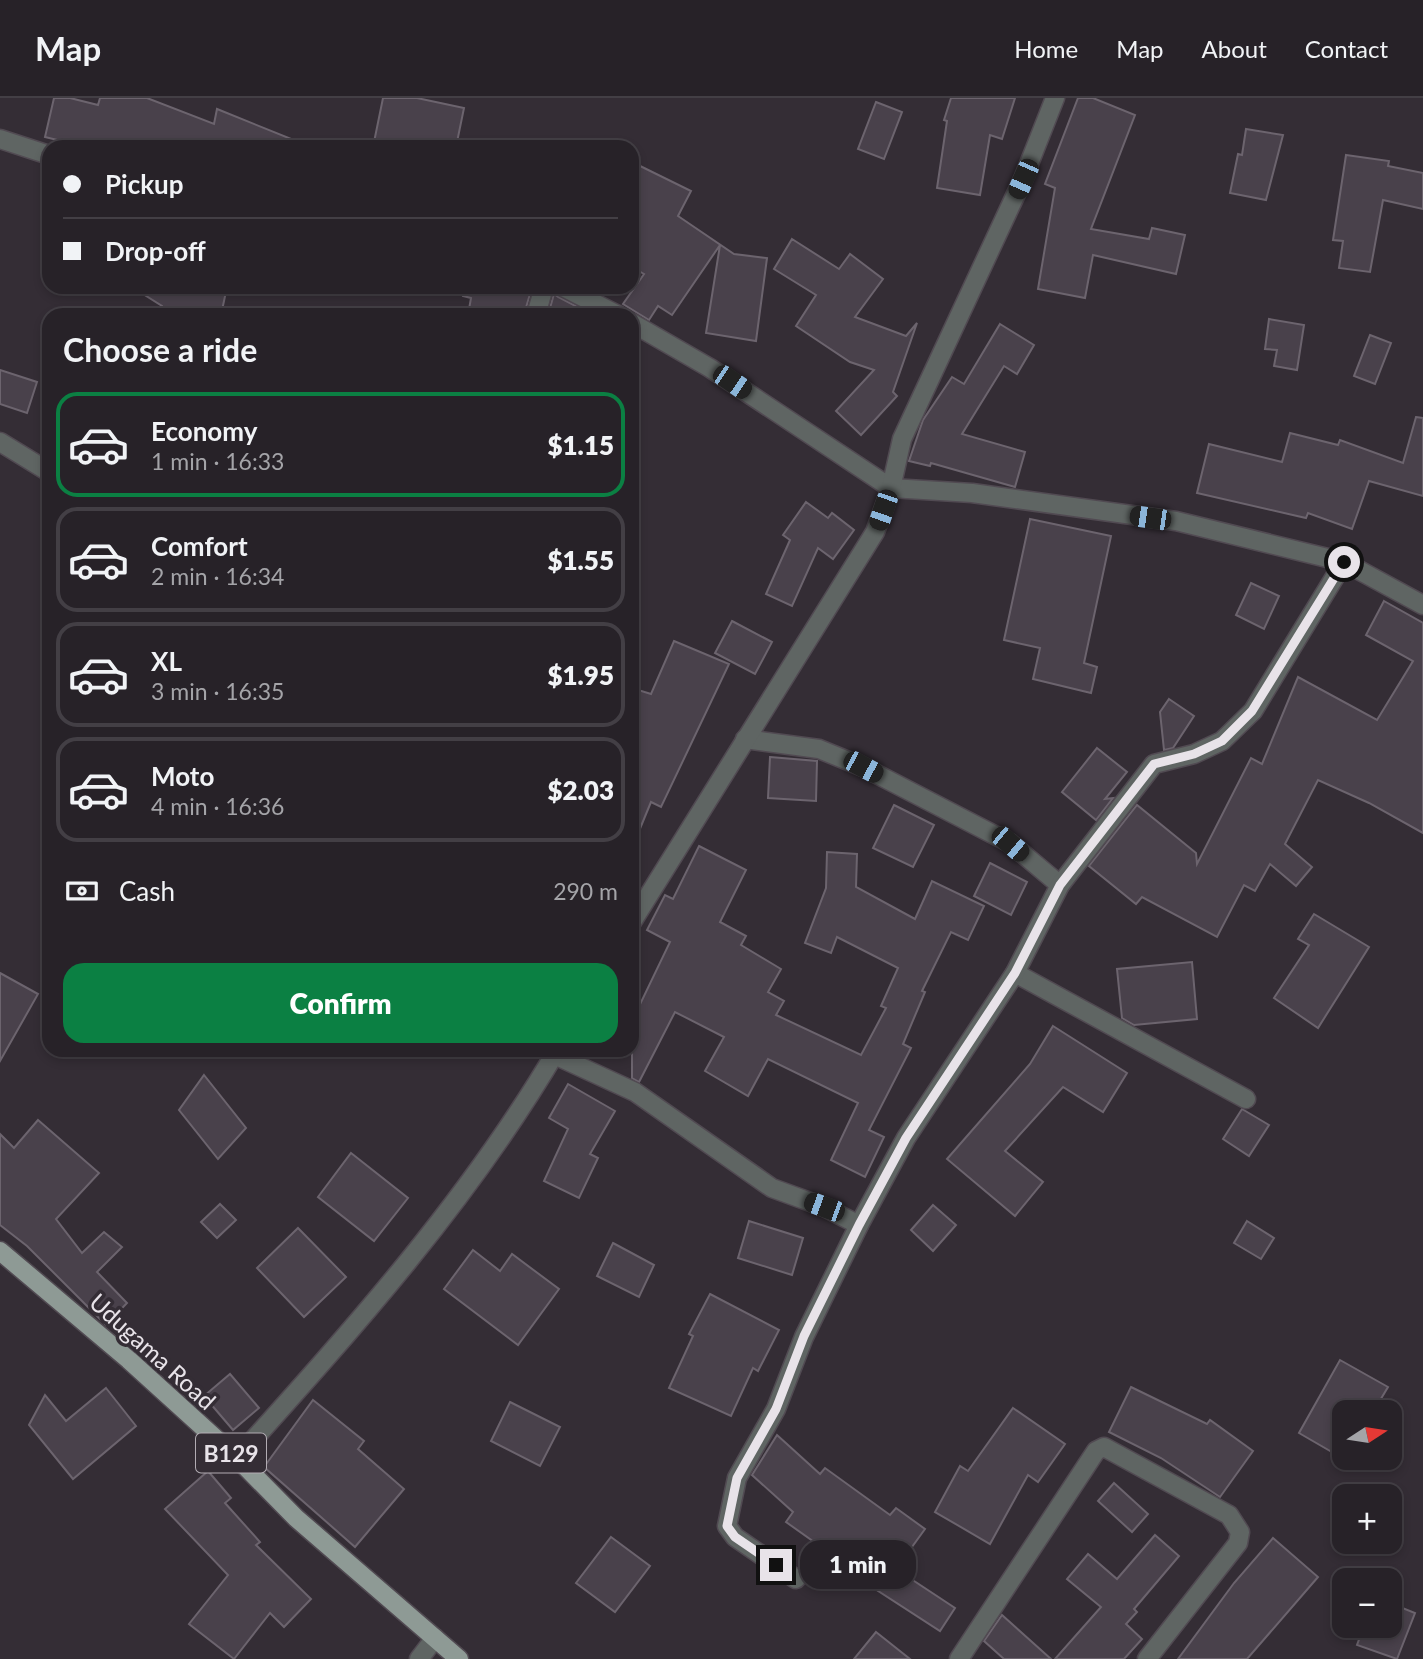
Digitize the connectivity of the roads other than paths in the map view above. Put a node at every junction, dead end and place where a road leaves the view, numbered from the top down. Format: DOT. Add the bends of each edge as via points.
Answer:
graph roads {
  1 [pos="1055,98"];
  2 [pos="0,139"];
  3 [pos="42,153"];
  4 [pos="577,294"];
  5 [pos="604,308"];
  6 [pos="639,327"];
  7 [pos="0,442"];
  8 [pos="42,468"];
  9 [pos="891,488"];
  10 [pos="1344,562"];
  11 [pos="1423,605"];
  12 [pos="745,739"];
  13 [pos="1060,885"];
  14 [pos="639,911"];
  15 [pos="1015,973"];
  16 [pos="548,1057"];
  17 [pos="564,1057"];
  18 [pos="1246,1099"];
  19 [pos="859,1225"];
  20 [pos="0,1251"];
  21 [pos="237,1458"];
  22 [pos="796,1579"];
  23 [pos="435,1638"];
  24 [pos="419,1659"];
  25 [pos="459,1659"];
  26 [pos="959,1659"];
  27 [pos="1147,1659"];
  1 -- 9 [label="street" via="1023,179 902,439"];
  2 -- 3 [label="street"];
  4 -- 5 [label="street"];
  6 -- 9 [label="street" via="710,368"];
  7 -- 8 [label="street"];
  9 -- 10 [label="street" via="972,493 1176,521"];
  9 -- 12 [label="street" via="875,532"];
  10 -- 11 [label="street"];
  10 -- 13 [label="street" via="1252,711 1222,741 1154,764"];
  12 -- 13 [label="street" via="819,749 863,767 1010,844"];
  12 -- 14 [label="street"];
  13 -- 15 [label="street"];
  15 -- 18 [label="street"];
  15 -- 19 [label="street" via="906,1138"];
  16 -- 21 [label="street" via="476,1175 344,1339"];
  17 -- 19 [label="street" via="635,1092 772,1188"];
  19 -- 22 [label="street" via="804,1336 776,1409 737,1478 727,1516 727,1526 735,1537"];
  20 -- 21 [label="main road, Udugama Road / B129"];
  21 -- 23 [label="main road, Udugama Road / B129" via="296,1518"];
  23 -- 24 [label="street"];
  23 -- 25 [label="main road, Udugama Road / B129"];
  26 -- 27 [label="street" via="1046,1523 1096,1451 1104,1447 1229,1515 1240,1532 1238,1543"];
}
